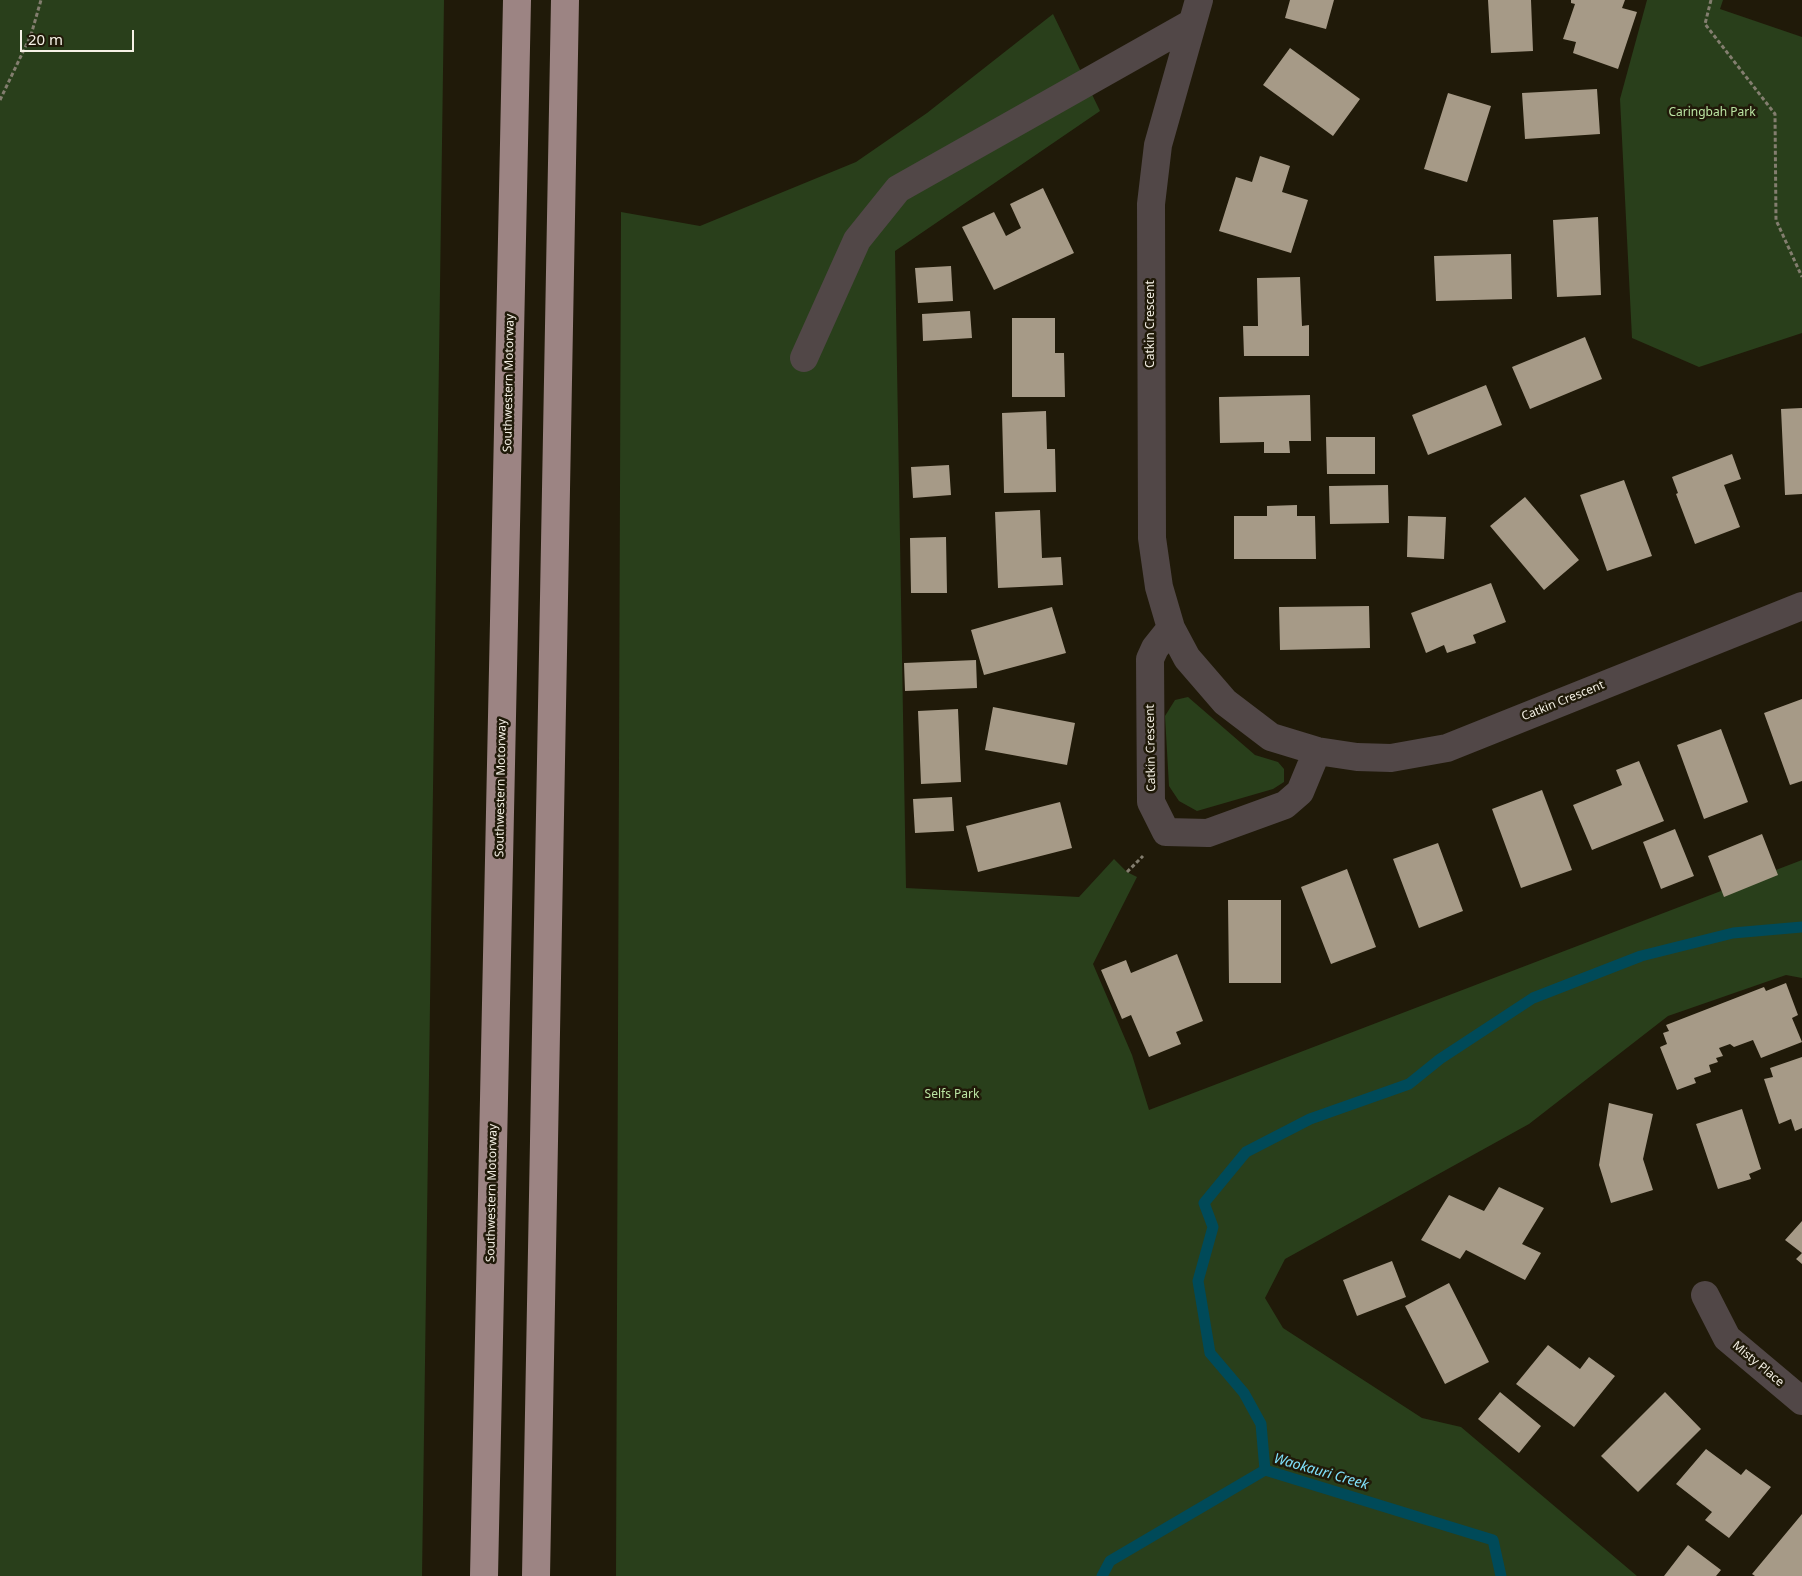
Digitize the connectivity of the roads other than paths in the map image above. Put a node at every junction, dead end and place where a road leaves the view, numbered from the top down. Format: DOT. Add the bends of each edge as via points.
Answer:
graph roads {
  1 [pos="518,0"];
  2 [pos="566,0"];
  3 [pos="1196,12"];
  4 [pos="804,358"];
  5 [pos="1802,606"];
  6 [pos="1171,628"];
  7 [pos="1317,751"];
  8 [pos="1705,1295"];
  9 [pos="1802,1401"];
  10 [pos="484,1576"];
  11 [pos="536,1576"];
  1 -- 10 [label="highway, Southwestern Motorway"];
  2 -- 11 [label="highway"];
  3 -- 4 [label="street" via="898,189 857,240"];
  3 -- 6 [label="street, Catkin Crescent" via="1158,145 1151,204 1152,538 1159,587"];
  5 -- 7 [label="street, Catkin Crescent" via="1447,748 1391,758"];
  6 -- 7 [label="street, Catkin Crescent" via="1187,658 1225,702 1271,737"];
  6 -- 7 [label="street, Catkin Crescent" via="1150,660 1152,802 1166,832 1208,832 1286,805 1300,792"];
  8 -- 9 [label="street, Misty Place" via="1727,1338"];
}
